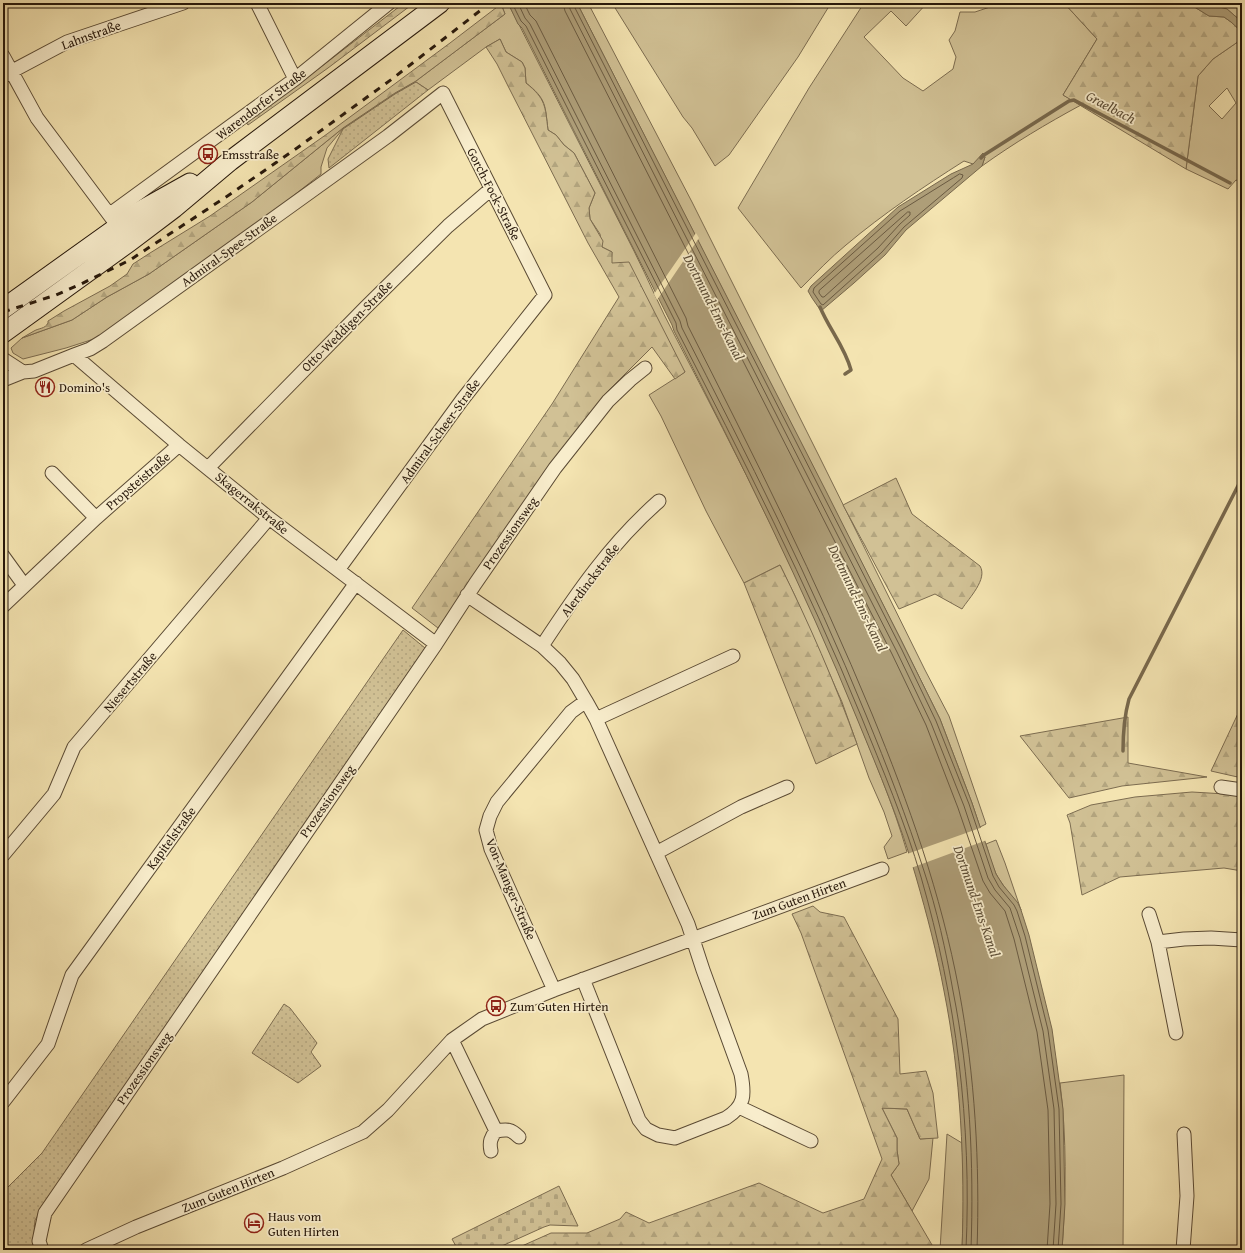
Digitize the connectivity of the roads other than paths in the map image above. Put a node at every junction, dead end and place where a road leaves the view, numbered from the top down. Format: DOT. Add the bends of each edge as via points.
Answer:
graph roads {
  1 [pos="183,3"];
  2 [pos="257,3"];
  3 [pos="389,3"];
  4 [pos="440,3"];
  5 [pos="3,56"];
  6 [pos="7,74"];
  7 [pos="295,79"];
  8 [pos="443,93"];
  9 [pos="491,189"];
  10 [pos="119,228"];
  11 [pos="544,295"];
  12 [pos="3,309"];
  13 [pos="3,333"];
  14 [pos="74,356"];
  15 [pos="3,359"];
  16 [pos="645,368"];
  17 [pos="23,372"];
  18 [pos="3,380"];
  19 [pos="179,445"];
  20 [pos="208,468"];
  21 [pos="52,473"];
  22 [pos="659,501"];
  23 [pos="96,518"];
  24 [pos="269,518"];
  25 [pos="3,556"];
  26 [pos="338,570"];
  27 [pos="356,583"];
  28 [pos="24,585"];
  29 [pos="467,595"];
  30 [pos="3,606"];
  31 [pos="436,644"];
  32 [pos="542,646"];
  33 [pos="733,656"];
  34 [pos="586,701"];
  35 [pos="596,719"];
  36 [pos="787,787"];
  37 [pos="1221,787"];
  38 [pos="1242,790"];
  39 [pos="656,853"];
  40 [pos="3,855"];
  41 [pos="882,869"];
  42 [pos="1149,914"];
  43 [pos="693,939"];
  44 [pos="1242,940"];
  45 [pos="1158,942"];
  46 [pos="583,979"];
  47 [pos="554,990"];
  48 [pos="1176,1033"];
  49 [pos="452,1040"];
  50 [pos="3,1102"];
  51 [pos="739,1107"];
  52 [pos="496,1131"];
  53 [pos="1184,1134"];
  54 [pos="519,1137"];
  55 [pos="811,1141"];
  56 [pos="491,1151"];
  57 [pos="42,1250"];
  58 [pos="86,1250"];
  59 [pos="1183,1250"];
  1 -- 6 [label="street, Lahnstraße" via="67,42"];
  2 -- 7 [label="street"];
  3 -- 7 [label="street, Warendorfer Straße"];
  4 -- 10 [label="main road, Warendorfer Straße" via="230,161 140,211"];
  5 -- 6 [label="street"];
  6 -- 10 [label="street"];
  7 -- 10 [label="street, Warendorfer Straße"];
  8 -- 9 [label="street, Gorch-Fock-Straße"];
  8 -- 14 [label="street, Admiral-Spee-Straße" via="115,333"];
  9 -- 11 [label="street, Gorch-Fock-Straße"];
  9 -- 20 [label="street, Otto-Weddigen-Straße" via="448,226"];
  10 -- 12 [label="main road, Warendorfer Straße"];
  10 -- 13 [label="main road, Warendorfer Straße"];
  11 -- 26 [label="street, Admiral-Scheer-Straße" via="462,400"];
  14 -- 17 [label="street, Admiral-Spee-Straße"];
  14 -- 19 [label="street, Skagerrakstraße"];
  15 -- 17 [label="street"];
  16 -- 29 [label="street, Prozessionsweg" via="608,401 555,468"];
  17 -- 18 [label="street"];
  19 -- 20 [label="street, Skagerrakstraße"];
  19 -- 23 [label="street, Propsteistraße"];
  20 -- 24 [label="street, Skagerrakstraße"];
  21 -- 23 [label="street, Propsteistraße"];
  22 -- 32 [label="street, Alerdinckstraße" via="598,565"];
  23 -- 28 [label="street, Propsteistraße"];
  24 -- 26 [label="street, Skagerrakstraße"];
  24 -- 40 [label="street, Niesertstraße" via="74,748 54,794"];
  25 -- 28 [label="street"];
  26 -- 27 [label="street, Skagerrakstraße"];
  27 -- 31 [label="street, Skagerrakstraße"];
  27 -- 50 [label="street, Kapitelstraße" via="72,975 48,1044"];
  28 -- 30 [label="street, Propsteistraße"];
  29 -- 31 [label="street, Prozessionsweg"];
  29 -- 32 [label="street"];
  31 -- 57 [label="street, Prozessionsweg" via="45,1213 39,1241"];
  32 -- 34 [label="street" via="560,662"];
  33 -- 35 [label="street"];
  34 -- 35 [label="street"];
  34 -- 47 [label="street, Von-Manger-Straße" via="571,712 497,802 486,830 491,849"];
  35 -- 39 [label="street"];
  36 -- 39 [label="street" via="741,807"];
  37 -- 38 [label="street"];
  39 -- 43 [label="street"];
  41 -- 43 [label="street, Zum Guten Hirten"];
  42 -- 45 [label="street"];
  43 -- 46 [label="street, Zum Guten Hirten"];
  43 -- 51 [label="street" via="740,1074 743,1087"];
  44 -- 45 [label="street" via="1211,938"];
  45 -- 48 [label="street"];
  46 -- 47 [label="street, Zum Guten Hirten"];
  46 -- 51 [label="street" via="639,1120 646,1129 658,1135 675,1138 726,1118"];
  47 -- 49 [label="street, Zum Guten Hirten" via="482,1019"];
  49 -- 52 [label="street"];
  49 -- 58 [label="street, Zum Guten Hirten" via="388,1110 363,1132"];
  51 -- 55 [label="street"];
  52 -- 54 [label="street" via="504,1129 514,1132"];
  52 -- 56 [label="street" via="490,1144"];
  53 -- 59 [label="street" via="1188,1196"];
}
